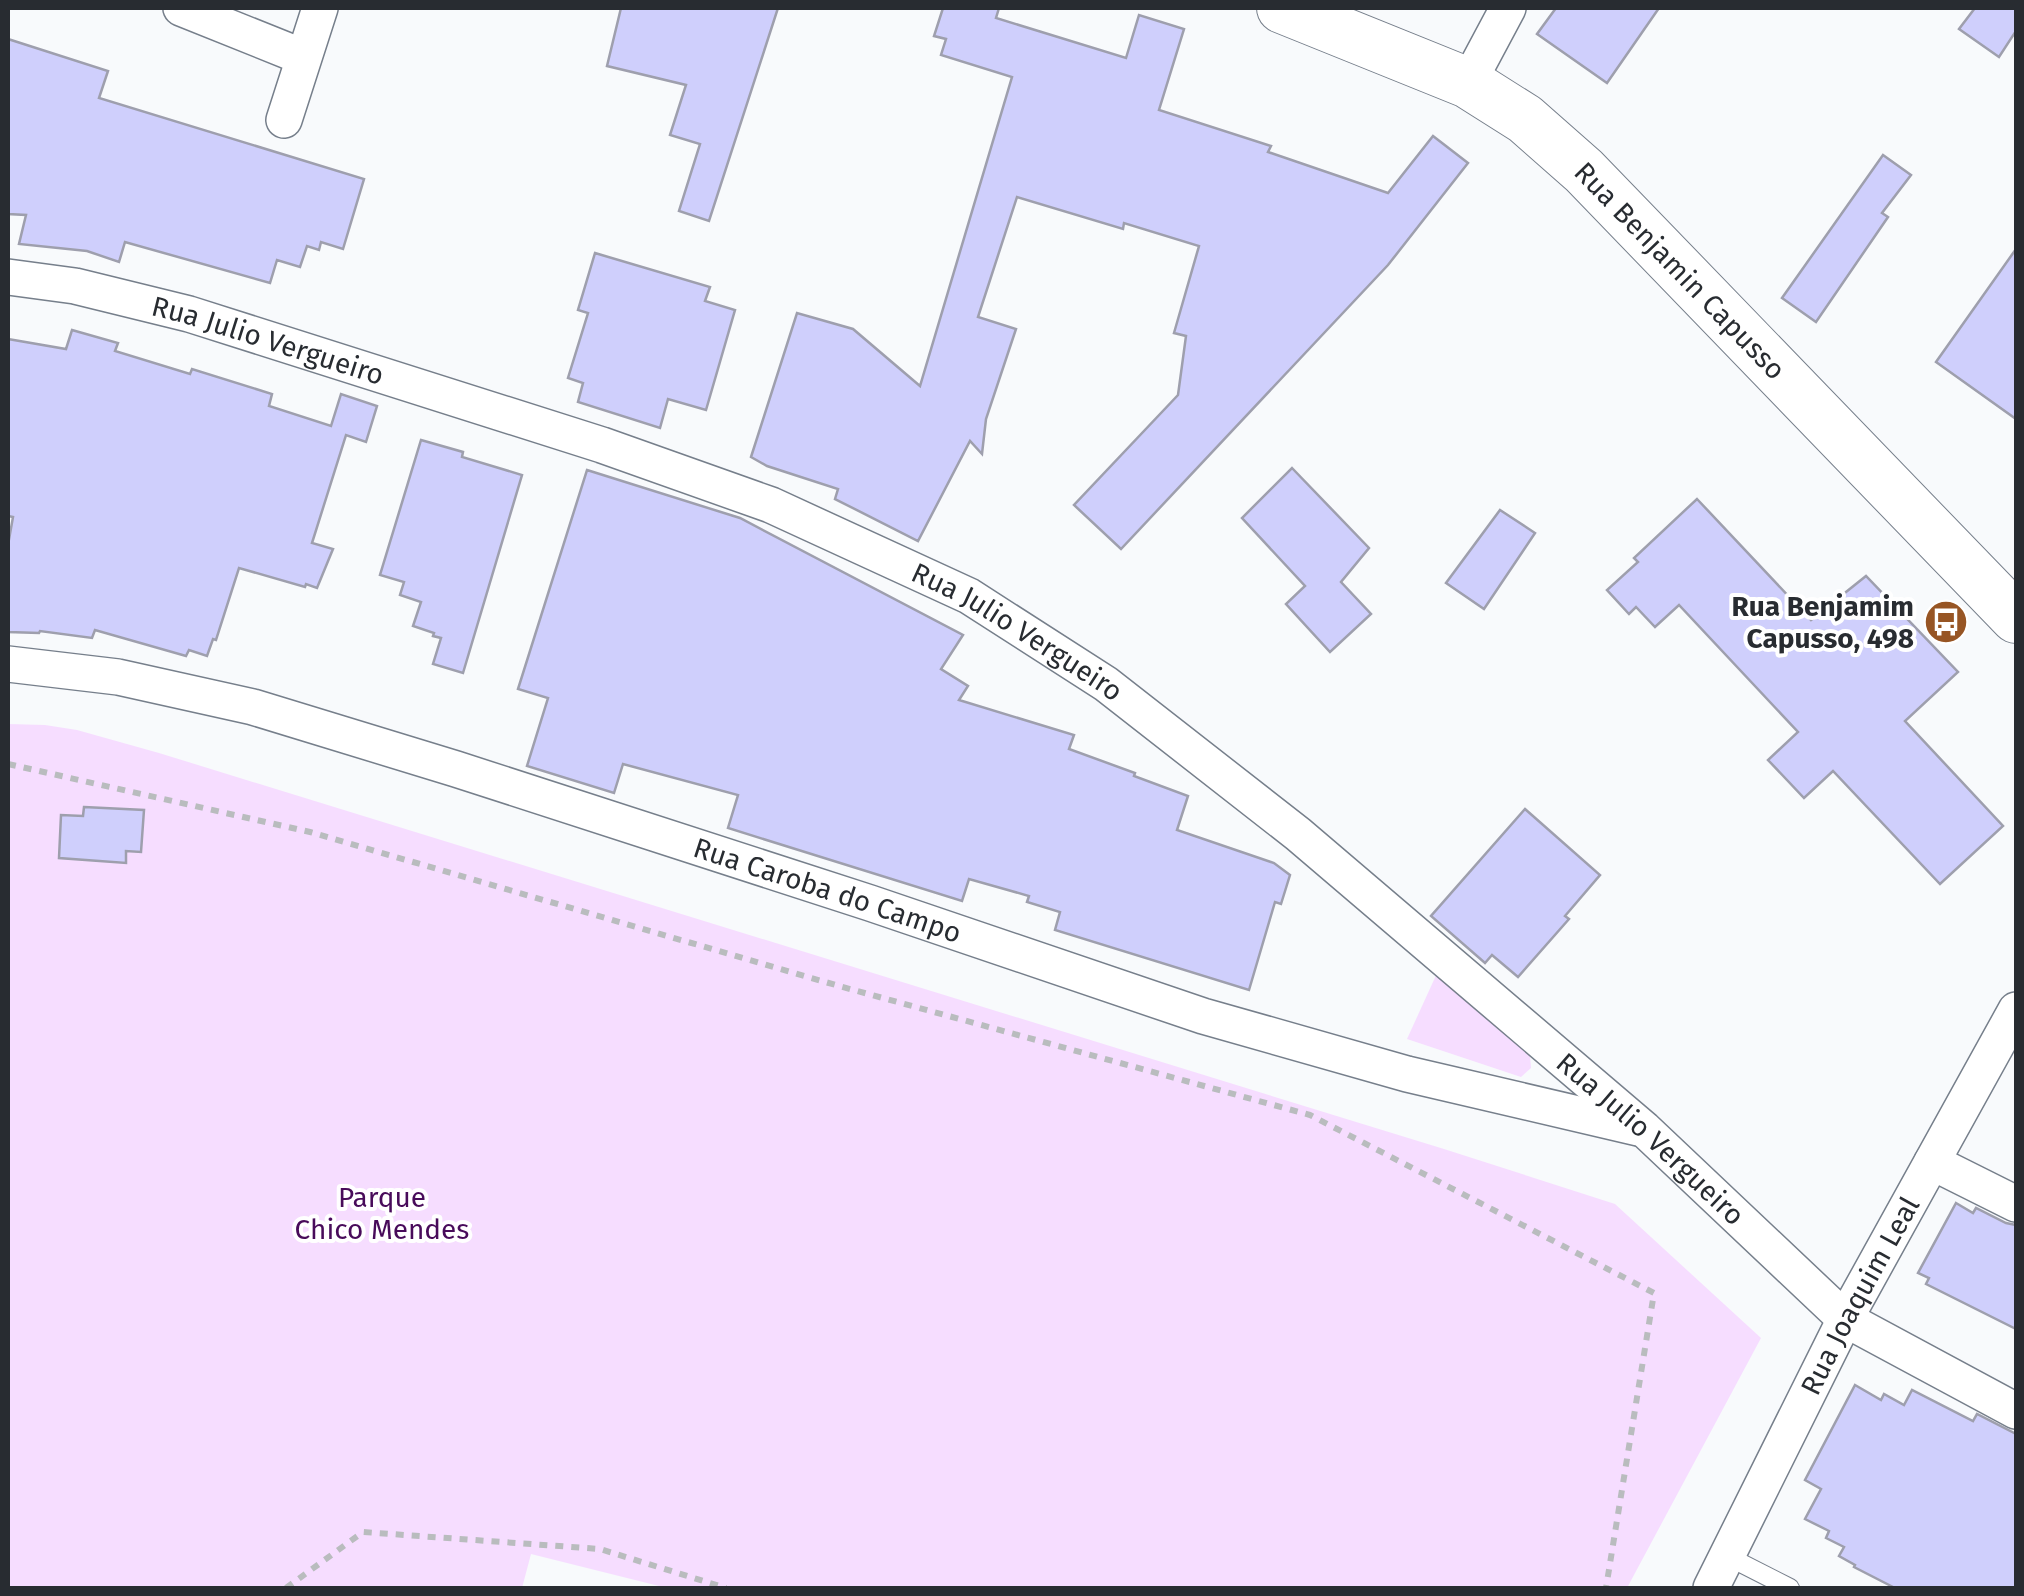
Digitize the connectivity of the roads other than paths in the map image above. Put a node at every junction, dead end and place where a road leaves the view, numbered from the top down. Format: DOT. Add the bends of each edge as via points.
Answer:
graph roads {
  1 [pos="181,8"];
  2 [pos="320,8"];
  3 [pos="1282,8"];
  4 [pos="1508,8"];
  5 [pos="304,57"];
  6 [pos="1468,83"];
  7 [pos="284,120"];
  8 [pos="8,277"];
  9 [pos="2016,618"];
  10 [pos="8,664"];
  11 [pos="2016,1010"];
  12 [pos="1644,1129"];
  13 [pos="1932,1162"];
  14 [pos="2016,1204"];
  15 [pos="1845,1318"];
  16 [pos="2016,1411"];
  17 [pos="1727,1556"];
  18 [pos="1711,1588"];
  19 [pos="1790,1588"];
  1 -- 5 [label="street"];
  2 -- 5 [label="street"];
  3 -- 6 [label="street, Rua Benjamin Capusso"];
  4 -- 6 [label="street"];
  5 -- 7 [label="street"];
  6 -- 9 [label="street, Rua Benjamin Capusso" via="1525,119 1584,172"];
  8 -- 12 [label="street, Rua Julio Vergueiro" via="189,314 602,445 771,505 969,596 1106,684 1298,834"];
  10 -- 12 [label="street, Rua Caroba do Campo" via="118,676 253,708 870,902 1203,1016 1424,1078"];
  11 -- 13 [label="street, Rua Joaquim Leal"];
  12 -- 15 [label="street, Rua Julio Vergueiro"];
  13 -- 14 [label="street"];
  13 -- 15 [label="street, Rua Joaquim Leal"];
  15 -- 16 [label="street, Rua Julio Vergueiro"];
  15 -- 17 [label="street, Rua Joaquim Leal"];
  17 -- 18 [label="street, Rua Joaquim Leal"];
  17 -- 19 [label="lane"];
}
